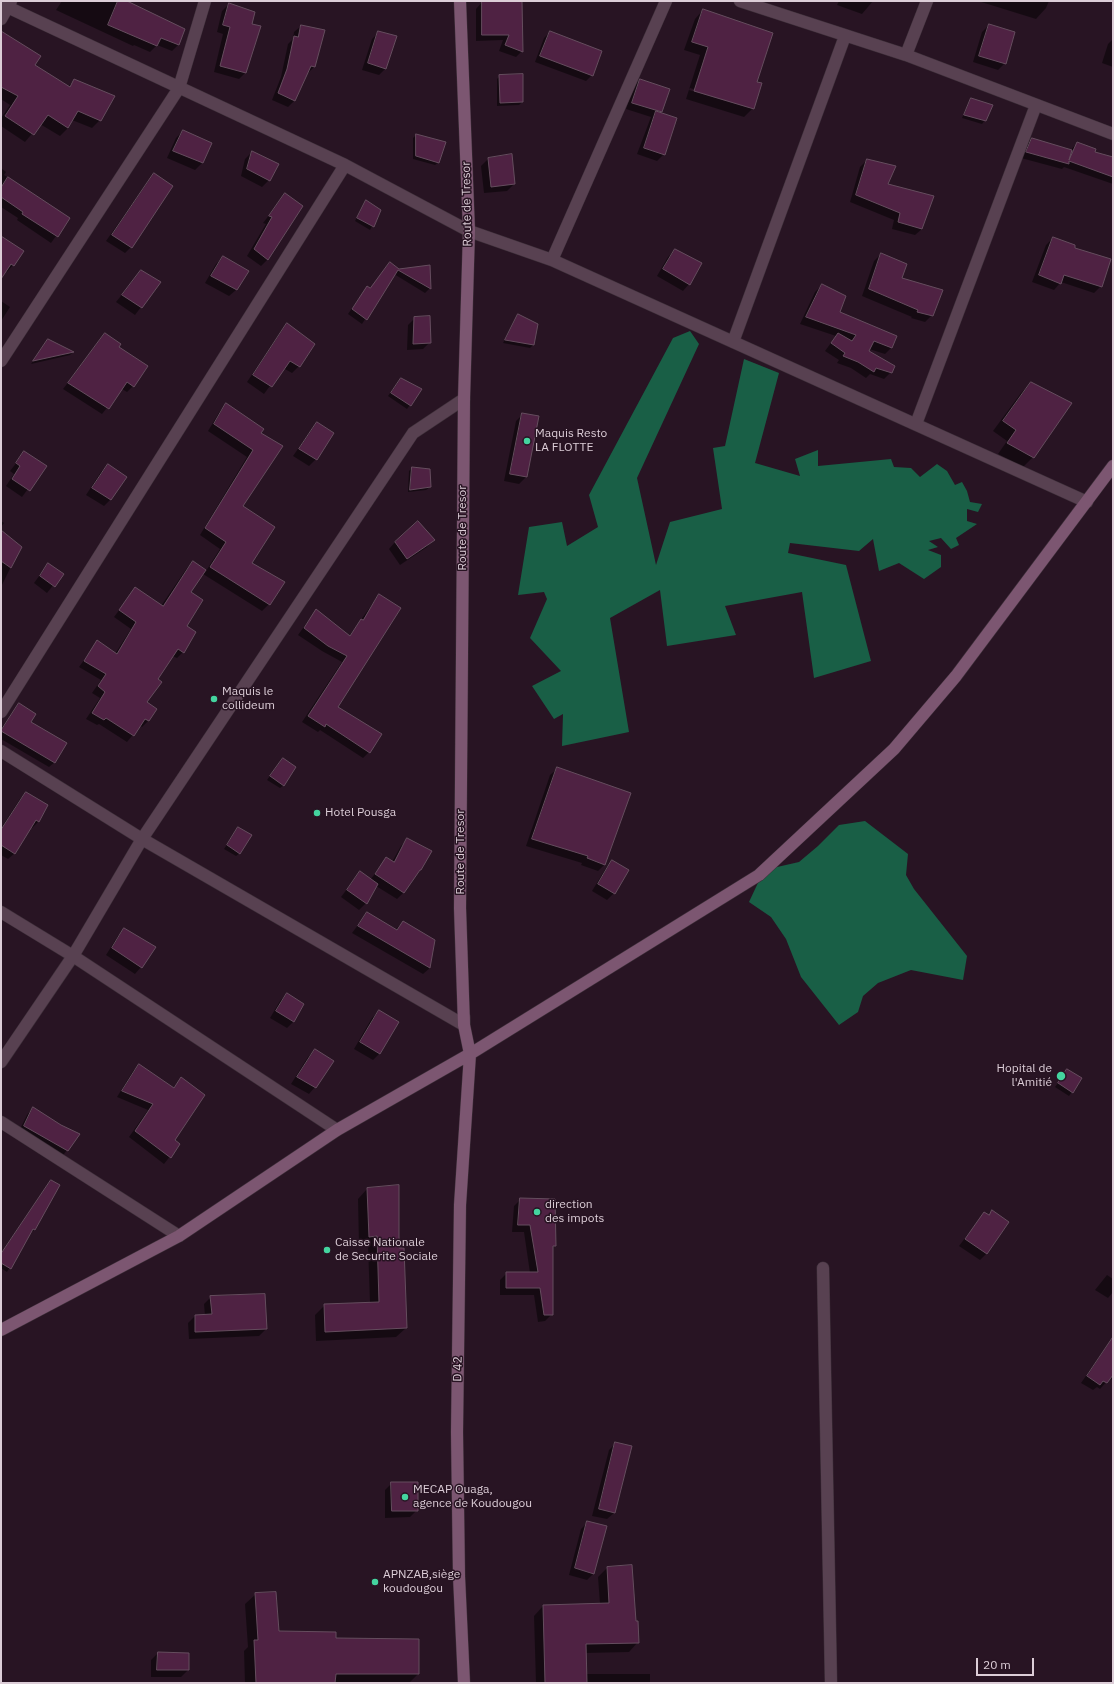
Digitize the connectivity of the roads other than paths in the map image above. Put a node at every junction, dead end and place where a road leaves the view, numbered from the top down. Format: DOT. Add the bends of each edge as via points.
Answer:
graph roads {
  1 [pos="205,1"];
  2 [pos="460,1"];
  3 [pos="666,1"];
  4 [pos="740,1"];
  5 [pos="927,1"];
  6 [pos="7,4"];
  7 [pos="767,6"];
  8 [pos="1,19"];
  9 [pos="845,36"];
  10 [pos="906,55"];
  11 [pos="179,88"];
  12 [pos="1036,105"];
  13 [pos="1113,134"];
  14 [pos="345,164"];
  15 [pos="469,231"];
  16 [pos="552,260"];
  17 [pos="733,342"];
  18 [pos="1,361"];
  19 [pos="464,399"];
  20 [pos="916,424"];
  21 [pos="1113,466"];
  22 [pos="1087,502"];
  23 [pos="1,712"];
  24 [pos="1,751"];
  25 [pos="142,839"];
  26 [pos="1,912"];
  27 [pos="73,956"];
  28 [pos="464,1025"];
  29 [pos="470,1054"];
  30 [pos="1,1062"];
  31 [pos="1,1122"];
  32 [pos="337,1130"];
  33 [pos="179,1236"];
  34 [pos="823,1268"];
  35 [pos="1,1330"];
  36 [pos="464,1683"];
  37 [pos="831,1683"];
  1 -- 11 [label="street"];
  2 -- 15 [label="street, Route de Tresor"];
  3 -- 16 [label="street"];
  4 -- 7 [label="street"];
  5 -- 10 [label="street"];
  6 -- 8 [label="street"];
  6 -- 11 [label="street"];
  7 -- 9 [label="street"];
  9 -- 10 [label="street"];
  9 -- 17 [label="street"];
  10 -- 12 [label="street"];
  11 -- 14 [label="street"];
  11 -- 18 [label="street"];
  12 -- 13 [label="street"];
  12 -- 20 [label="street"];
  14 -- 15 [label="street"];
  14 -- 23 [label="street"];
  15 -- 16 [label="street"];
  15 -- 19 [label="street, Route de Tresor"];
  15 -- 28 [label="street"];
  16 -- 17 [label="street"];
  17 -- 20 [label="street"];
  19 -- 25 [label="street" via="413,433"];
  19 -- 28 [label="street, Route de Tresor" via="460,908"];
  20 -- 22 [label="street"];
  21 -- 22 [label="street"];
  22 -- 29 [label="street" via="956,676 894,749 759,875"];
  24 -- 25 [label="street"];
  25 -- 27 [label="street"];
  25 -- 28 [label="street"];
  26 -- 27 [label="street"];
  27 -- 30 [label="street"];
  27 -- 32 [label="street"];
  28 -- 29 [label="street, Route de Tresor"];
  29 -- 32 [label="street"];
  29 -- 36 [label="street, D 42 / D 42" via="460,1205 457,1432 459,1576"];
  31 -- 33 [label="street"];
  32 -- 33 [label="street"];
  33 -- 35 [label="street"];
  34 -- 37 [label="street"];
}
